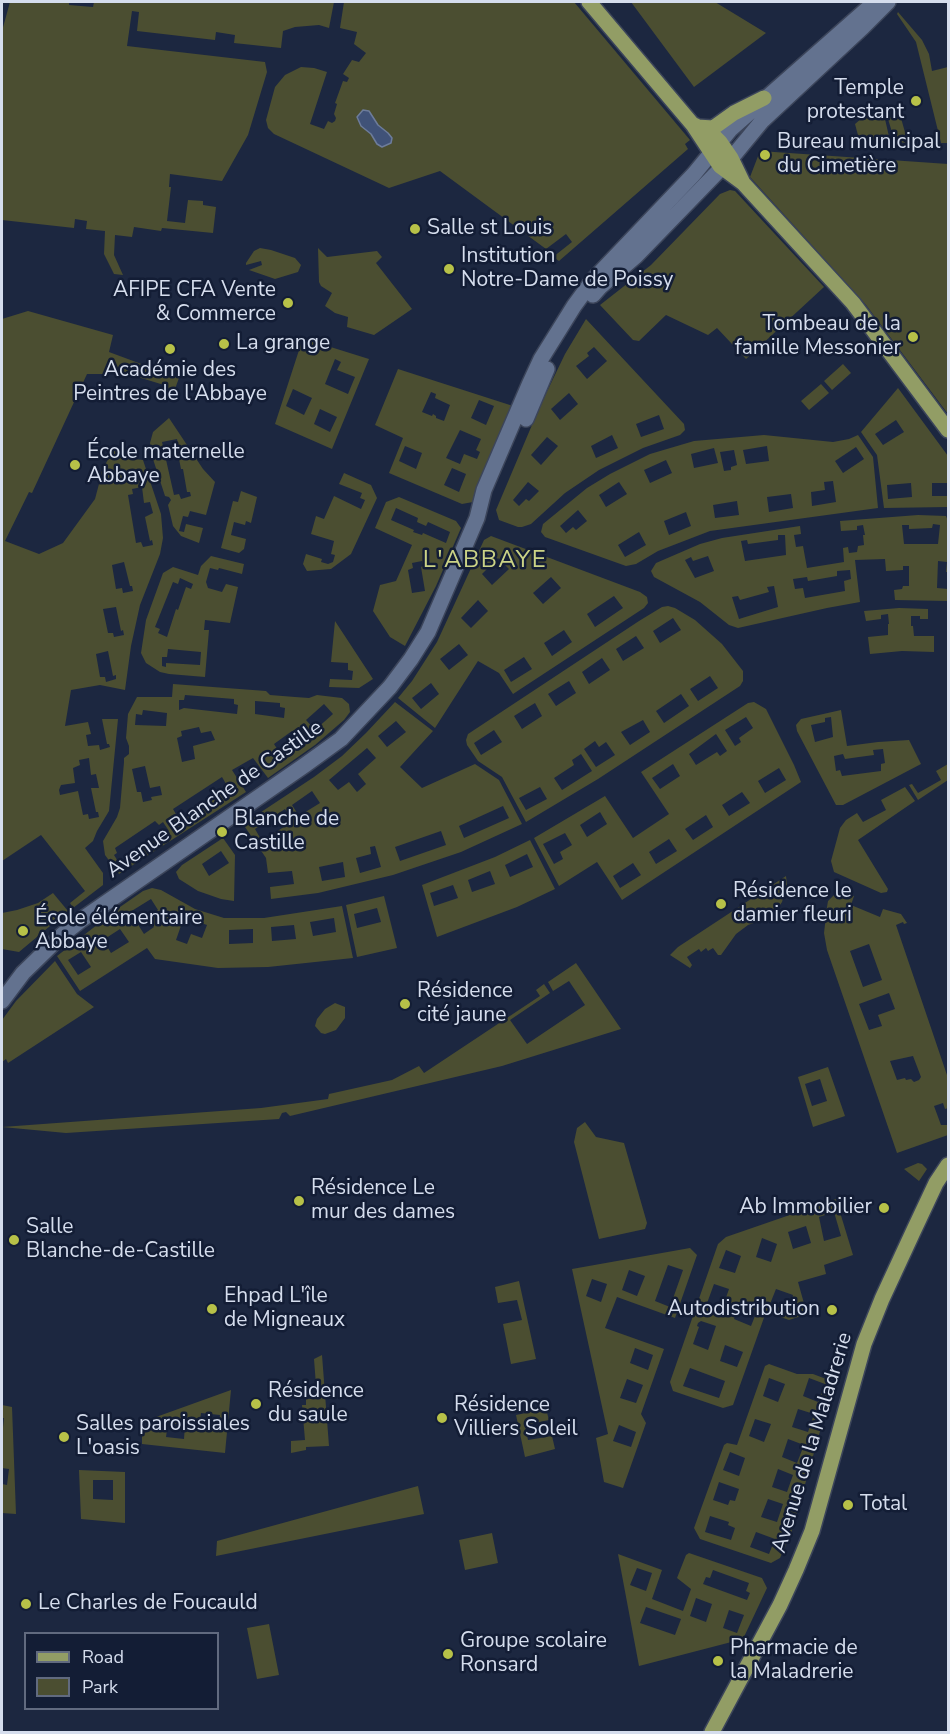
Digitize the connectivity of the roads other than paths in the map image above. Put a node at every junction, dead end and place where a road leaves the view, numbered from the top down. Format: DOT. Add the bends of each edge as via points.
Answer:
graph roads {
  1 [pos="589,2"];
  2 [pos="874,2"];
  3 [pos="888,2"];
  4 [pos="764,98"];
  5 [pos="695,126"];
  6 [pos="716,148"];
  7 [pos="727,162"];
  8 [pos="948,430"];
  9 [pos="477,518"];
  10 [pos="2,1001"];
  11 [pos="948,1165"];
  12 [pos="712,1732"];
  1 -- 5 [label="main road"];
  2 -- 4 [label="street, Avenue Blanche de Castille"];
  3 -- 7 [label="street, Avenue Blanche de Castille" via="762,121"];
  4 -- 5 [label="main road" via="713,128"];
  4 -- 6 [label="street, Avenue Blanche de Castille"];
  5 -- 6 [label="main road"];
  6 -- 7 [label="main road"];
  6 -- 9 [label="street, Avenue Blanche de Castille" via="593,280 574,306 529,385 484,490"];
  7 -- 8 [label="main road" via="853,303"];
  7 -- 9 [label="street, Avenue Blanche de Castille" via="636,256 600,286 581,311 548,367 492,495"];
  9 -- 10 [label="street, Avenue Blanche de Castille" via="428,632 390,687 340,739 81,920 23,972"];
  11 -- 12 [label="main road, Avenue de la Maladrerie" via="913,1232 864,1344 812,1531 796,1570"];
}
